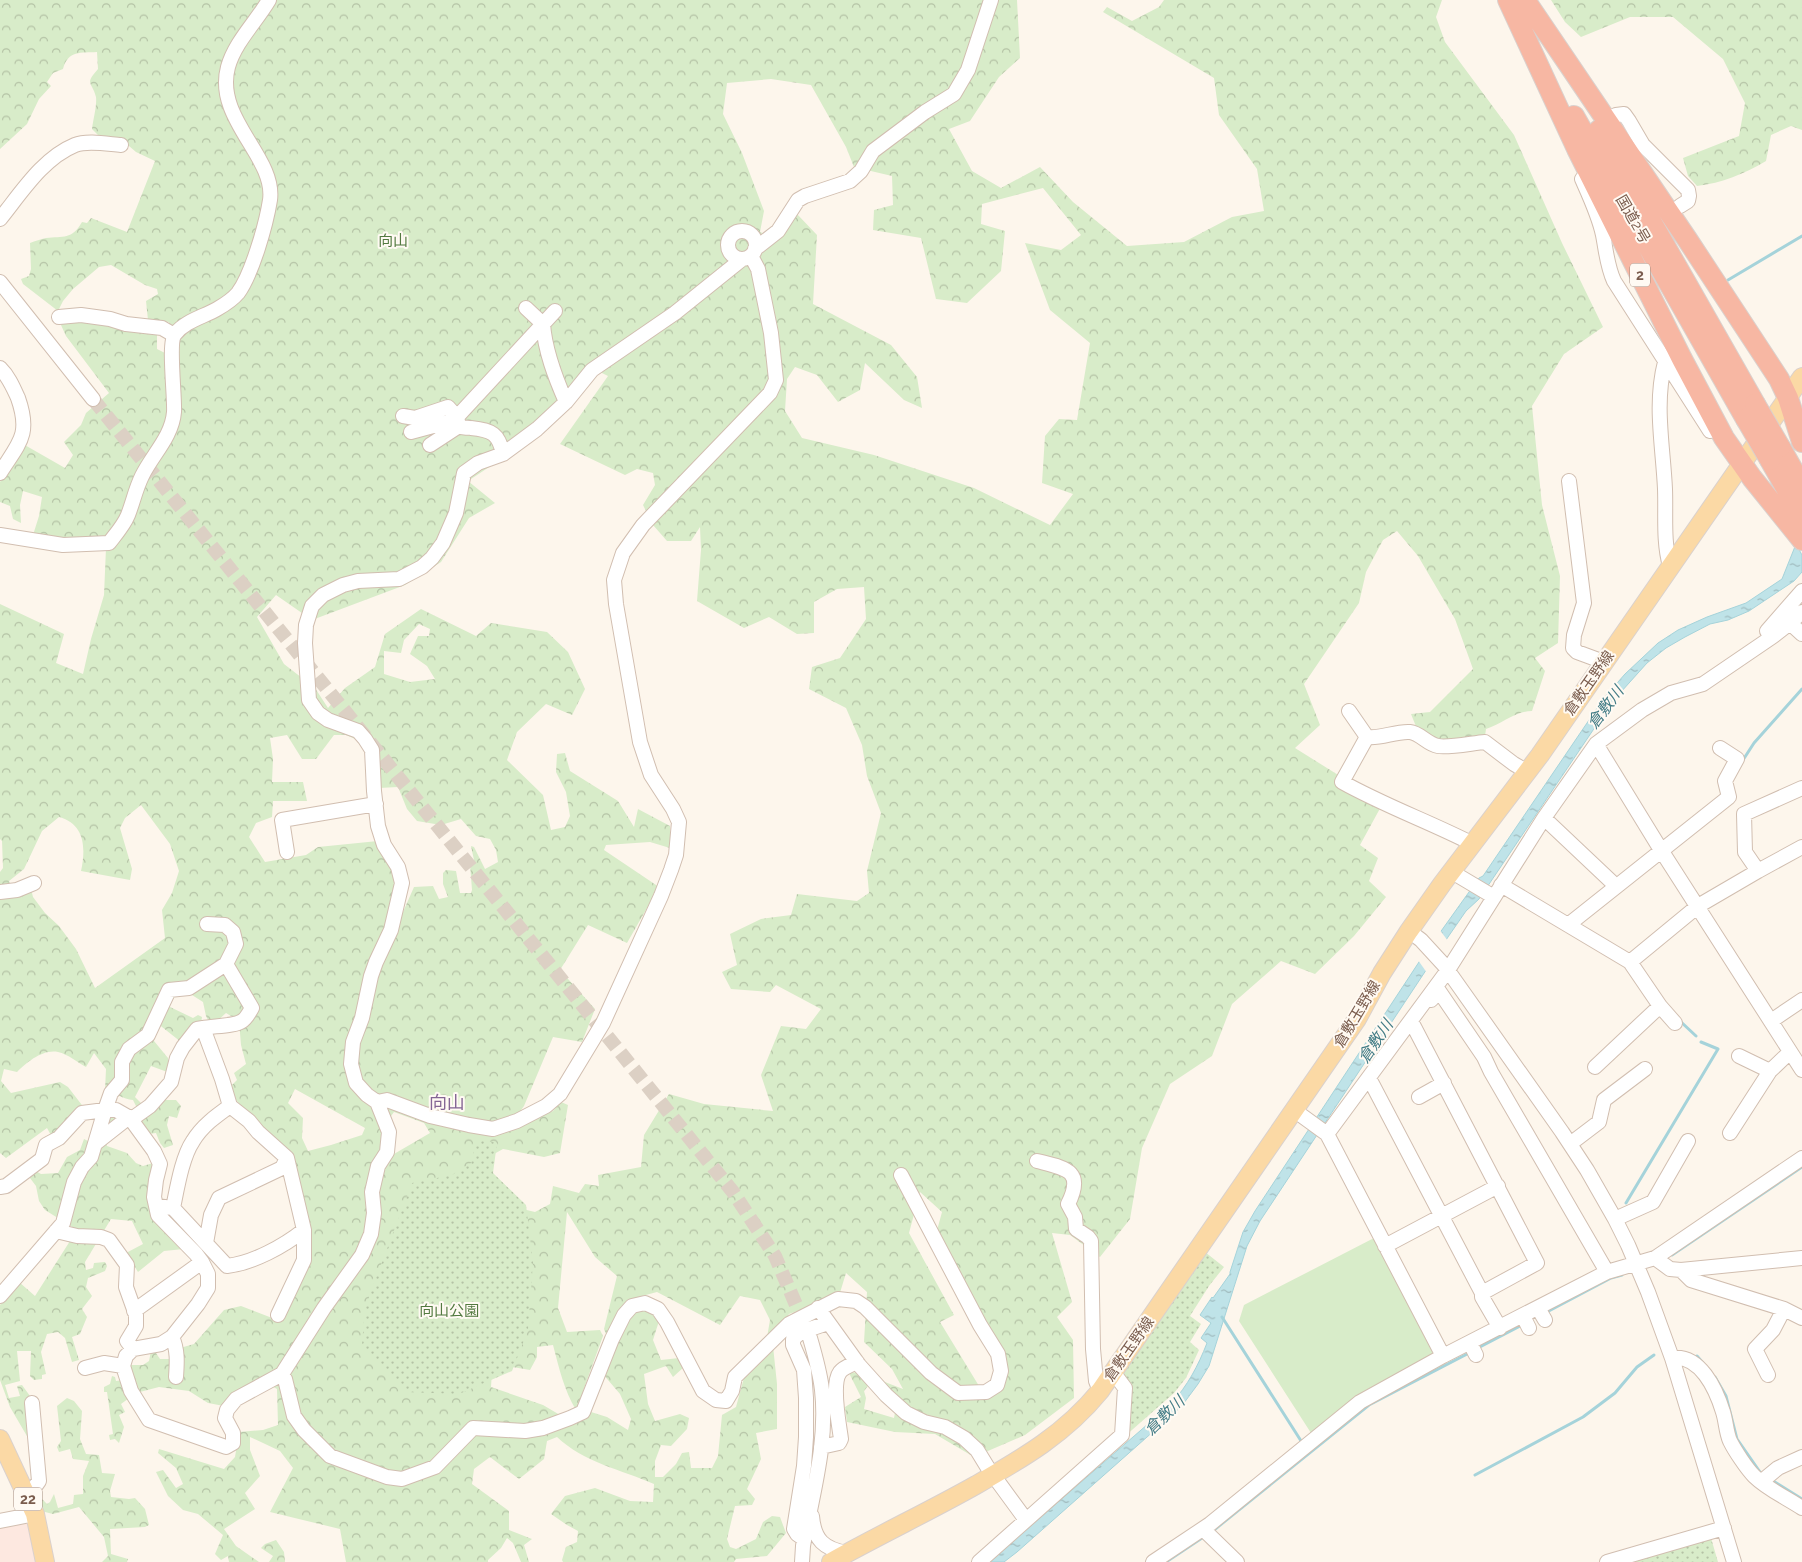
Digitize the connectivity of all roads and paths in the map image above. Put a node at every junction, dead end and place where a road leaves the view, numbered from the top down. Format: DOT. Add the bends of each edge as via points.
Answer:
graph roads {
  1 [pos="269,0"];
  2 [pos="991,0"];
  3 [pos="1508,0"];
  4 [pos="1525,0"];
  5 [pos="1607,119"];
  6 [pos="121,145"];
  7 [pos="1577,149"];
  8 [pos="1680,206"];
  9 [pos="0,219"];
  10 [pos="749,255"];
  11 [pos="0,282"];
  12 [pos="526,308"];
  13 [pos="556,311"];
  14 [pos="59,317"];
  15 [pos="543,324"];
  16 [pos="174,335"];
  17 [pos="1665,362"];
  18 [pos="0,368"];
  19 [pos="1802,378"];
  20 [pos="1788,398"];
  21 [pos="92,400"];
  22 [pos="566,402"];
  23 [pos="1751,412"];
  24 [pos="403,416"];
  25 [pos="458,421"];
  26 [pos="411,432"];
  27 [pos="1802,442"];
  28 [pos="430,446"];
  29 [pos="503,454"];
  30 [pos="1775,454"];
  31 [pos="1742,464"];
  32 [pos="0,473"];
  33 [pos="1569,481"];
  34 [pos="1802,486"];
  35 [pos="1801,530"];
  36 [pos="0,535"];
  37 [pos="1670,566"];
  38 [pos="1802,591"];
  39 [pos="1802,612"];
  40 [pos="1790,623"];
  41 [pos="1802,634"];
  42 [pos="1772,637"];
  43 [pos="1604,662"];
  44 [pos="1349,711"];
  45 [pos="1367,736"];
  46 [pos="1596,744"];
  47 [pos="1720,748"];
  48 [pos="1528,772"];
  49 [pos="1802,788"];
  50 [pos="376,804"];
  51 [pos="1544,818"];
  52 [pos="1473,844"];
  53 [pos="1802,847"];
  54 [pos="1661,850"];
  55 [pos="287,852"];
  56 [pos="1758,871"];
  57 [pos="1459,876"];
  58 [pos="34,883"];
  59 [pos="1501,885"];
  60 [pos="1616,886"];
  61 [pos="0,892"];
  62 [pos="1491,896"];
  63 [pos="1698,906"];
  64 [pos="207,924"];
  65 [pos="1568,925"];
  66 [pos="1415,935"];
  67 [pos="1630,962"];
  68 [pos="226,964"];
  69 [pos="1446,968"];
  70 [pos="1427,998"];
  71 [pos="1802,1000"];
  72 [pos="1660,1006"];
  73 [pos="1411,1021"];
  74 [pos="1771,1021"];
  75 [pos="1675,1023"];
  76 [pos="203,1028"];
  77 [pos="1790,1052"];
  78 [pos="1739,1056"];
  79 [pos="1595,1067"];
  80 [pos="1645,1069"];
  81 [pos="1802,1070"];
  82 [pos="1770,1071"];
  83 [pos="1369,1078"];
  84 [pos="1444,1084"];
  85 [pos="1419,1097"];
  86 [pos="377,1102"];
  87 [pos="230,1106"];
  88 [pos="105,1110"];
  89 [pos="1301,1114"];
  90 [pos="130,1118"];
  91 [pos="1326,1132"];
  92 [pos="1730,1133"];
  93 [pos="1688,1141"];
  94 [pos="96,1143"];
  95 [pos="1570,1144"];
  96 [pos="287,1158"];
  97 [pos="1802,1158"];
  98 [pos="1037,1161"];
  99 [pos="901,1174"];
  100 [pos="1498,1186"];
  101 [pos="0,1187"];
  102 [pos="156,1206"];
  103 [pos="173,1208"];
  104 [pos="1441,1216"];
  105 [pos="1615,1219"];
  106 [pos="304,1230"];
  107 [pos="56,1231"];
  108 [pos="206,1243"];
  109 [pos="1385,1246"];
  110 [pos="1655,1258"];
  111 [pos="1802,1258"];
  112 [pos="202,1262"];
  113 [pos="1636,1264"];
  114 [pos="1680,1270"];
  115 [pos="1606,1272"];
  116 [pos="1482,1293"];
  117 [pos="0,1296"];
  118 [pos="818,1308"];
  119 [pos="1784,1309"];
  120 [pos="134,1311"];
  121 [pos="278,1315"];
  122 [pos="1802,1318"];
  123 [pos="828,1323"];
  124 [pos="1500,1328"];
  125 [pos="172,1337"];
  126 [pos="810,1338"];
  127 [pos="133,1349"];
  128 [pos="1443,1356"];
  129 [pos="1672,1358"];
  130 [pos="857,1362"];
  131 [pos="123,1366"];
  132 [pos="85,1368"];
  133 [pos="1113,1372"];
  134 [pos="282,1374"];
  135 [pos="1768,1375"];
  136 [pos="176,1377"];
  137 [pos="1100,1391"];
  138 [pos="32,1402"];
  139 [pos="0,1439"];
  140 [pos="821,1446"];
  141 [pos="1802,1458"];
  142 [pos="994,1475"];
  143 [pos="1761,1482"];
  144 [pos="26,1494"];
  145 [pos="811,1505"];
  146 [pos="1802,1508"];
  147 [pos="35,1514"];
  148 [pos="1026,1520"];
  149 [pos="0,1521"];
  150 [pos="1724,1528"];
  151 [pos="1211,1530"];
  152 [pos="804,1539"];
  153 [pos="847,1553"];
  154 [pos="1234,1561"];
  155 [pos="45,1562"];
  156 [pos="802,1562"];
  157 [pos="832,1562"];
  158 [pos="979,1562"];
  159 [pos="1153,1562"];
  160 [pos="1607,1562"];
  161 [pos="1734,1562"];
  1 -- 16 [label="street" via="235,51 226,77 232,110 268,178 270,199 264,227 238,293"];
  2 -- 10 [label="street" via="968,70 954,94 873,151 861,171 850,181 798,200 778,231"];
  3 -- 7 [label="highway, 2"];
  3 -- 23 [label="highway, 国道2号 / 2"];
  4 -- 5 [label="highway, 2"];
  4 -- 23 [label="highway, 国道2号 / 2"];
  5 -- 8 [label="street" via="1624,114 1643,145 1688,190 1688,201"];
  5 -- 20 [label="highway, 2" via="1714,278"];
  6 -- 9 [label="street" via="100,143 76,145 69,149 48,162"];
  7 -- 17 [label="street" via="1573,155 1602,233 1609,271 1619,277"];
  7 -- 31 [label="highway, 2" via="1682,359 1724,438"];
  10 -- 22 [label="street" via="675,313 592,370"];
  10 -- 86 [label="street" via="758,269 771,333 776,380 770,393 643,525 623,553 614,580 640,742 651,775 679,822 676,855 661,896 602,1023 560,1094 546,1106 528,1117 493,1129 430,1116 387,1100"];
  11 -- 21 [label="street"];
  12 -- 15 [label="street"];
  13 -- 15 [label="street"];
  14 -- 16 [label="street" via="91,316 162,328"];
  15 -- 22 [label="street" via="544,340"];
  15 -- 25 [label="street"];
  16 -- 36 [label="street" via="171,348 174,415 164,441 142,475 128,517 109,543 63,545"];
  17 -- 31 [label="street" via="1718,443"];
  17 -- 37 [label="street" via="1658,409 1665,489 1665,548"];
  18 -- 32 [label="street" via="10,380 24,422 22,438"];
  19 -- 20 [label="main road, 倉敷玉野線"];
  20 -- 27 [label="highway, 2"];
  20 -- 31 [label="main road, 倉敷玉野線"];
  22 -- 29 [label="street" via="537,430"];
  23 -- 30 [label="highway, 国道2号 / 2, bridge"];
  24 -- 25 [label="street" via="415,418 448,407"];
  25 -- 26 [label="street"];
  25 -- 28 [label="street"];
  25 -- 29 [label="street" via="462,428 492,433 500,439"];
  29 -- 50 [label="street" via="478,463 464,473 450,528 432,558 422,567 399,579 343,585 323,595 312,606 306,624 305,643 309,700 328,720 358,730 365,739 372,750"];
  30 -- 34 [label="highway, 国道2号 / 2"];
  30 -- 35 [label="highway, 国道2号 / 2"];
  31 -- 35 [label="highway, 2"];
  31 -- 37 [label="main road, 倉敷玉野線"];
  33 -- 43 [label="street" via="1584,603 1573,648"];
  37 -- 43 [label="main road, 倉敷玉野線"];
  38 -- 42 [label="street" via="1767,630"];
  39 -- 40 [label="street"];
  40 -- 41 [label="street"];
  40 -- 42 [label="street"];
  42 -- 46 [label="street" via="1703,684 1671,693 1642,710"];
  43 -- 48 [label="main road, 倉敷玉野線"];
  44 -- 45 [label="street"];
  45 -- 48 [label="street" via="1408,732 1438,747 1485,742"];
  45 -- 52 [label="street" via="1342,782"];
  46 -- 51 [label="street"];
  46 -- 54 [label="street"];
  47 -- 54 [label="street" via="1737,759 1725,781 1729,797"];
  48 -- 52 [label="main road, 倉敷玉野線"];
  49 -- 56 [label="street" via="1744,814 1745,852"];
  50 -- 55 [label="street" via="282,820"];
  50 -- 86 [label="street" via="382,839 398,867 402,883 391,930 371,976 353,1042 351,1064 356,1084"];
  51 -- 59 [label="street"];
  51 -- 60 [label="street"];
  52 -- 57 [label="main road, 倉敷玉野線"];
  53 -- 56 [label="street"];
  54 -- 60 [label="street"];
  54 -- 63 [label="street"];
  56 -- 63 [label="street"];
  57 -- 62 [label="street"];
  57 -- 66 [label="main road, 倉敷玉野線"];
  58 -- 61 [label="street"];
  59 -- 62 [label="street"];
  59 -- 65 [label="street"];
  60 -- 65 [label="street"];
  62 -- 69 [label="street" via="1481,920"];
  63 -- 67 [label="street"];
  63 -- 74 [label="street"];
  64 -- 68 [label="street" via="225,925 232,932 236,944"];
  65 -- 67 [label="street"];
  66 -- 69 [label="street"];
  66 -- 89 [label="main road, 倉敷玉野線" via="1382,973"];
  67 -- 72 [label="street"];
  68 -- 76 [label="street" via="252,1008 244,1021 236,1025"];
  68 -- 88 [label="street" via="188,988 169,990 148,1035 129,1049 122,1062 122,1080 111,1093"];
  69 -- 70 [label="street"];
  69 -- 95 [label="street"];
  70 -- 73 [label="street"];
  70 -- 115 [label="street" via="1430,1001 1439,991 1484,1056"];
  71 -- 74 [label="street"];
  72 -- 75 [label="street"];
  72 -- 79 [label="street"];
  73 -- 83 [label="street"];
  73 -- 84 [label="street"];
  74 -- 77 [label="street"];
  76 -- 87 [label="street"];
  76 -- 90 [label="street" via="197,1030 183,1047 171,1082 150,1106"];
  77 -- 81 [label="street"];
  77 -- 82 [label="street"];
  78 -- 82 [label="street"];
  80 -- 95 [label="street" via="1604,1100 1599,1122"];
  82 -- 92 [label="street"];
  83 -- 91 [label="street"];
  83 -- 104 [label="street"];
  84 -- 85 [label="street"];
  84 -- 100 [label="street"];
  86 -- 134 [label="street" via="389,1132 387,1152 378,1166 372,1192 374,1213 370,1234 362,1255"];
  87 -- 96 [label="street"];
  87 -- 103 [label="street" via="215,1116 192,1142"];
  88 -- 90 [label="street" via="116,1110"];
  88 -- 94 [label="street"];
  88 -- 101 [label="street" via="82,1113 60,1138 46,1145 42,1160"];
  89 -- 91 [label="street"];
  89 -- 133 [label="main road, 倉敷玉野線"];
  90 -- 94 [label="street"];
  90 -- 102 [label="street" via="160,1164 154,1197"];
  91 -- 109 [label="street"];
  93 -- 105 [label="street" via="1653,1202"];
  94 -- 107 [label="street" via="91,1158 74,1182 62,1223"];
  95 -- 105 [label="street"];
  96 -- 106 [label="street"];
  96 -- 108 [label="street" via="282,1168 219,1198 211,1215"];
  97 -- 110 [label="street"];
  98 -- 137 [label="street" via="1066,1169 1074,1179 1075,1191 1068,1204 1076,1229 1091,1241 1093,1348"];
  99 -- 118 [label="street" via="998,1354 1001,1371 997,1385 986,1392 958,1393 931,1373 856,1301 838,1299"];
  100 -- 104 [label="street"];
  100 -- 116 [label="street" via="1537,1262"];
  102 -- 103 [label="street"];
  102 -- 112 [label="street" via="158,1215"];
  103 -- 108 [label="street"];
  104 -- 109 [label="street"];
  104 -- 116 [label="street"];
  105 -- 113 [label="street"];
  106 -- 108 [label="street" via="288,1243 241,1264 227,1266"];
  106 -- 121 [label="street" via="304,1260"];
  107 -- 117 [label="street"];
  107 -- 120 [label="street" via="109,1240 127,1265 126,1287"];
  109 -- 128 [label="street"];
  110 -- 113 [label="street"];
  110 -- 114 [label="street" via="1670,1269"];
  111 -- 114 [label="street"];
  112 -- 120 [label="street"];
  112 -- 125 [label="street" via="208,1274 208,1288"];
  113 -- 115 [label="street"];
  113 -- 129 [label="street"];
  114 -- 119 [label="street" via="1690,1280"];
  115 -- 124 [label="street" via="1526,1323"];
  116 -- 124 [label="street"];
  118 -- 123 [label="street"];
  118 -- 134 [label="street" via="789,1324 735,1377 726,1401 716,1400 703,1391 658,1309 645,1303 632,1306 612,1339 582,1412 543,1428 525,1431 473,1428 436,1467 402,1478 387,1477 330,1456 294,1416"];
  119 -- 122 [label="street"];
  119 -- 135 [label="street" via="1773,1330 1755,1349"];
  120 -- 127 [label="street" via="136,1326 127,1341"];
  123 -- 130 [label="street"];
  123 -- 152 [label="street" via="801,1332 792,1339 804,1370 806,1387 806,1446 794,1528 796,1534"];
  124 -- 128 [label="street" via="1473,1350"];
  125 -- 127 [label="street" via="161,1344"];
  125 -- 136 [label="street" via="177,1361"];
  126 -- 140 [label="street" via="822,1391"];
  127 -- 131 [label="street"];
  128 -- 151 [label="street" via="1363,1407"];
  129 -- 143 [label="street" via="1693,1362 1706,1376 1723,1412 1730,1441"];
  129 -- 150 [label="street"];
  130 -- 140 [label="street" via="843,1369 837,1380 841,1439 839,1443"];
  130 -- 142 [label="street" via="906,1413 945,1427 964,1438"];
  131 -- 132 [label="street" via="104,1363"];
  131 -- 134 [label="street" via="131,1391 149,1420 226,1447 233,1443 225,1418 227,1410 236,1399"];
  133 -- 137 [label="main road, 倉敷玉野線"];
  133 -- 148 [label="street" via="1124,1388 1122,1435"];
  137 -- 142 [label="main road, 倉敷玉野線" via="1050,1440"];
  138 -- 144 [label="street" via="39,1481"];
  139 -- 144 [label="main road, 22"];
  140 -- 145 [label="street"];
  141 -- 143 [label="street" via="1778,1468"];
  142 -- 148 [label="street"];
  142 -- 153 [label="main road, 倉敷玉野線"];
  143 -- 146 [label="street"];
  144 -- 147 [label="main road, 22"];
  145 -- 152 [label="street"];
  145 -- 153 [label="street" via="815,1534 827,1547"];
  147 -- 149 [label="street"];
  147 -- 155 [label="main road, 22"];
  148 -- 158 [label="street"];
  150 -- 160 [label="street"];
  150 -- 161 [label="street"];
  151 -- 154 [label="street"];
  151 -- 159 [label="street"];
  152 -- 156 [label="street"];
  153 -- 157 [label="main road, 倉敷玉野線"];
}
